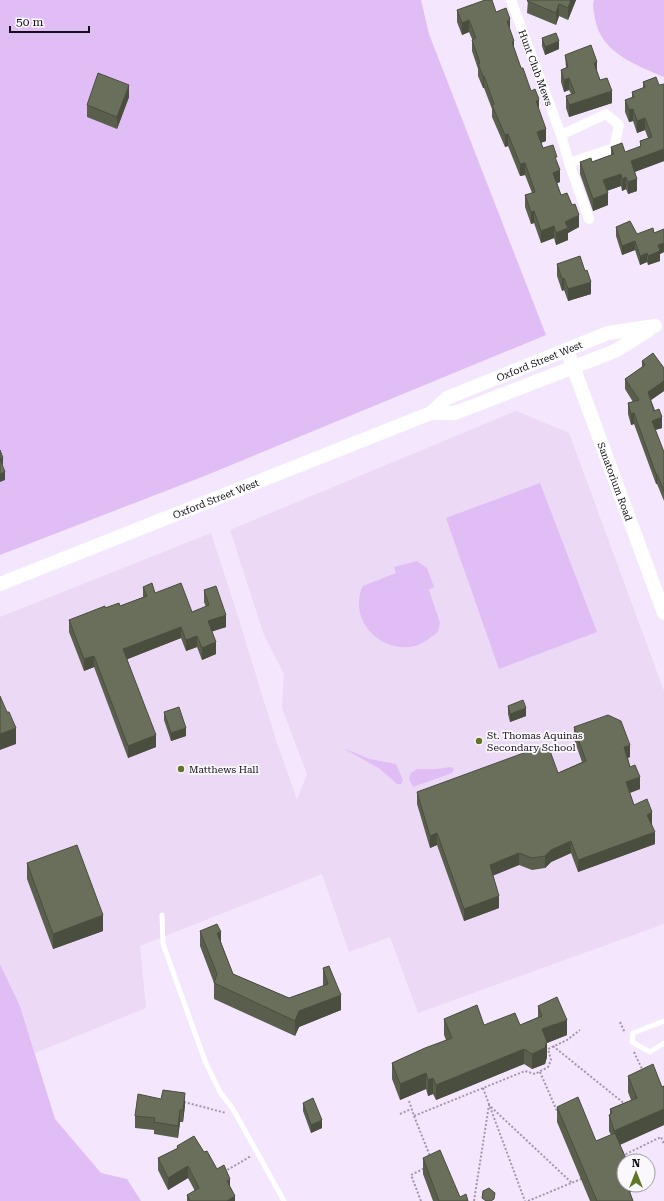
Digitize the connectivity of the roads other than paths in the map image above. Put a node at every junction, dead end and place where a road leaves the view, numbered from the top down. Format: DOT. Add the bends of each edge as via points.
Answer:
graph roads {
  1 [pos="511,0"];
  2 [pos="561,135"];
  3 [pos="570,163"];
  4 [pos="590,220"];
  5 [pos="660,324"];
  6 [pos="567,350"];
  7 [pos="574,367"];
  8 [pos="431,413"];
  9 [pos="0,584"];
  10 [pos="664,613"];
  11 [pos="162,915"];
  12 [pos="664,1021"];
  13 [pos="664,1043"];
  14 [pos="284,1201"];
  1 -- 2 [label="street, Hunt Club Mews"];
  2 -- 3 [label="street, Hunt Club Mews"];
  2 -- 3 [label="street" via="606,114 619,125 614,148"];
  3 -- 4 [label="street, Hunt Club Mews"];
  5 -- 6 [label="main road, Oxford Street West" via="608,334"];
  5 -- 7 [label="main road, Oxford Street West" via="615,351"];
  6 -- 7 [label="main road, Sanatorium Road"];
  6 -- 8 [label="main road, Oxford Street West" via="447,398"];
  7 -- 8 [label="main road, Oxford Street West" via="455,413"];
  7 -- 10 [label="main road, Sanatorium Road"];
  8 -- 9 [label="main road, Oxford Street West"];
  11 -- 14 [label="lane" via="163,944 205,1061 220,1092 233,1109"];
  12 -- 13 [label="lane" via="633,1033 632,1042 650,1052"];
}
